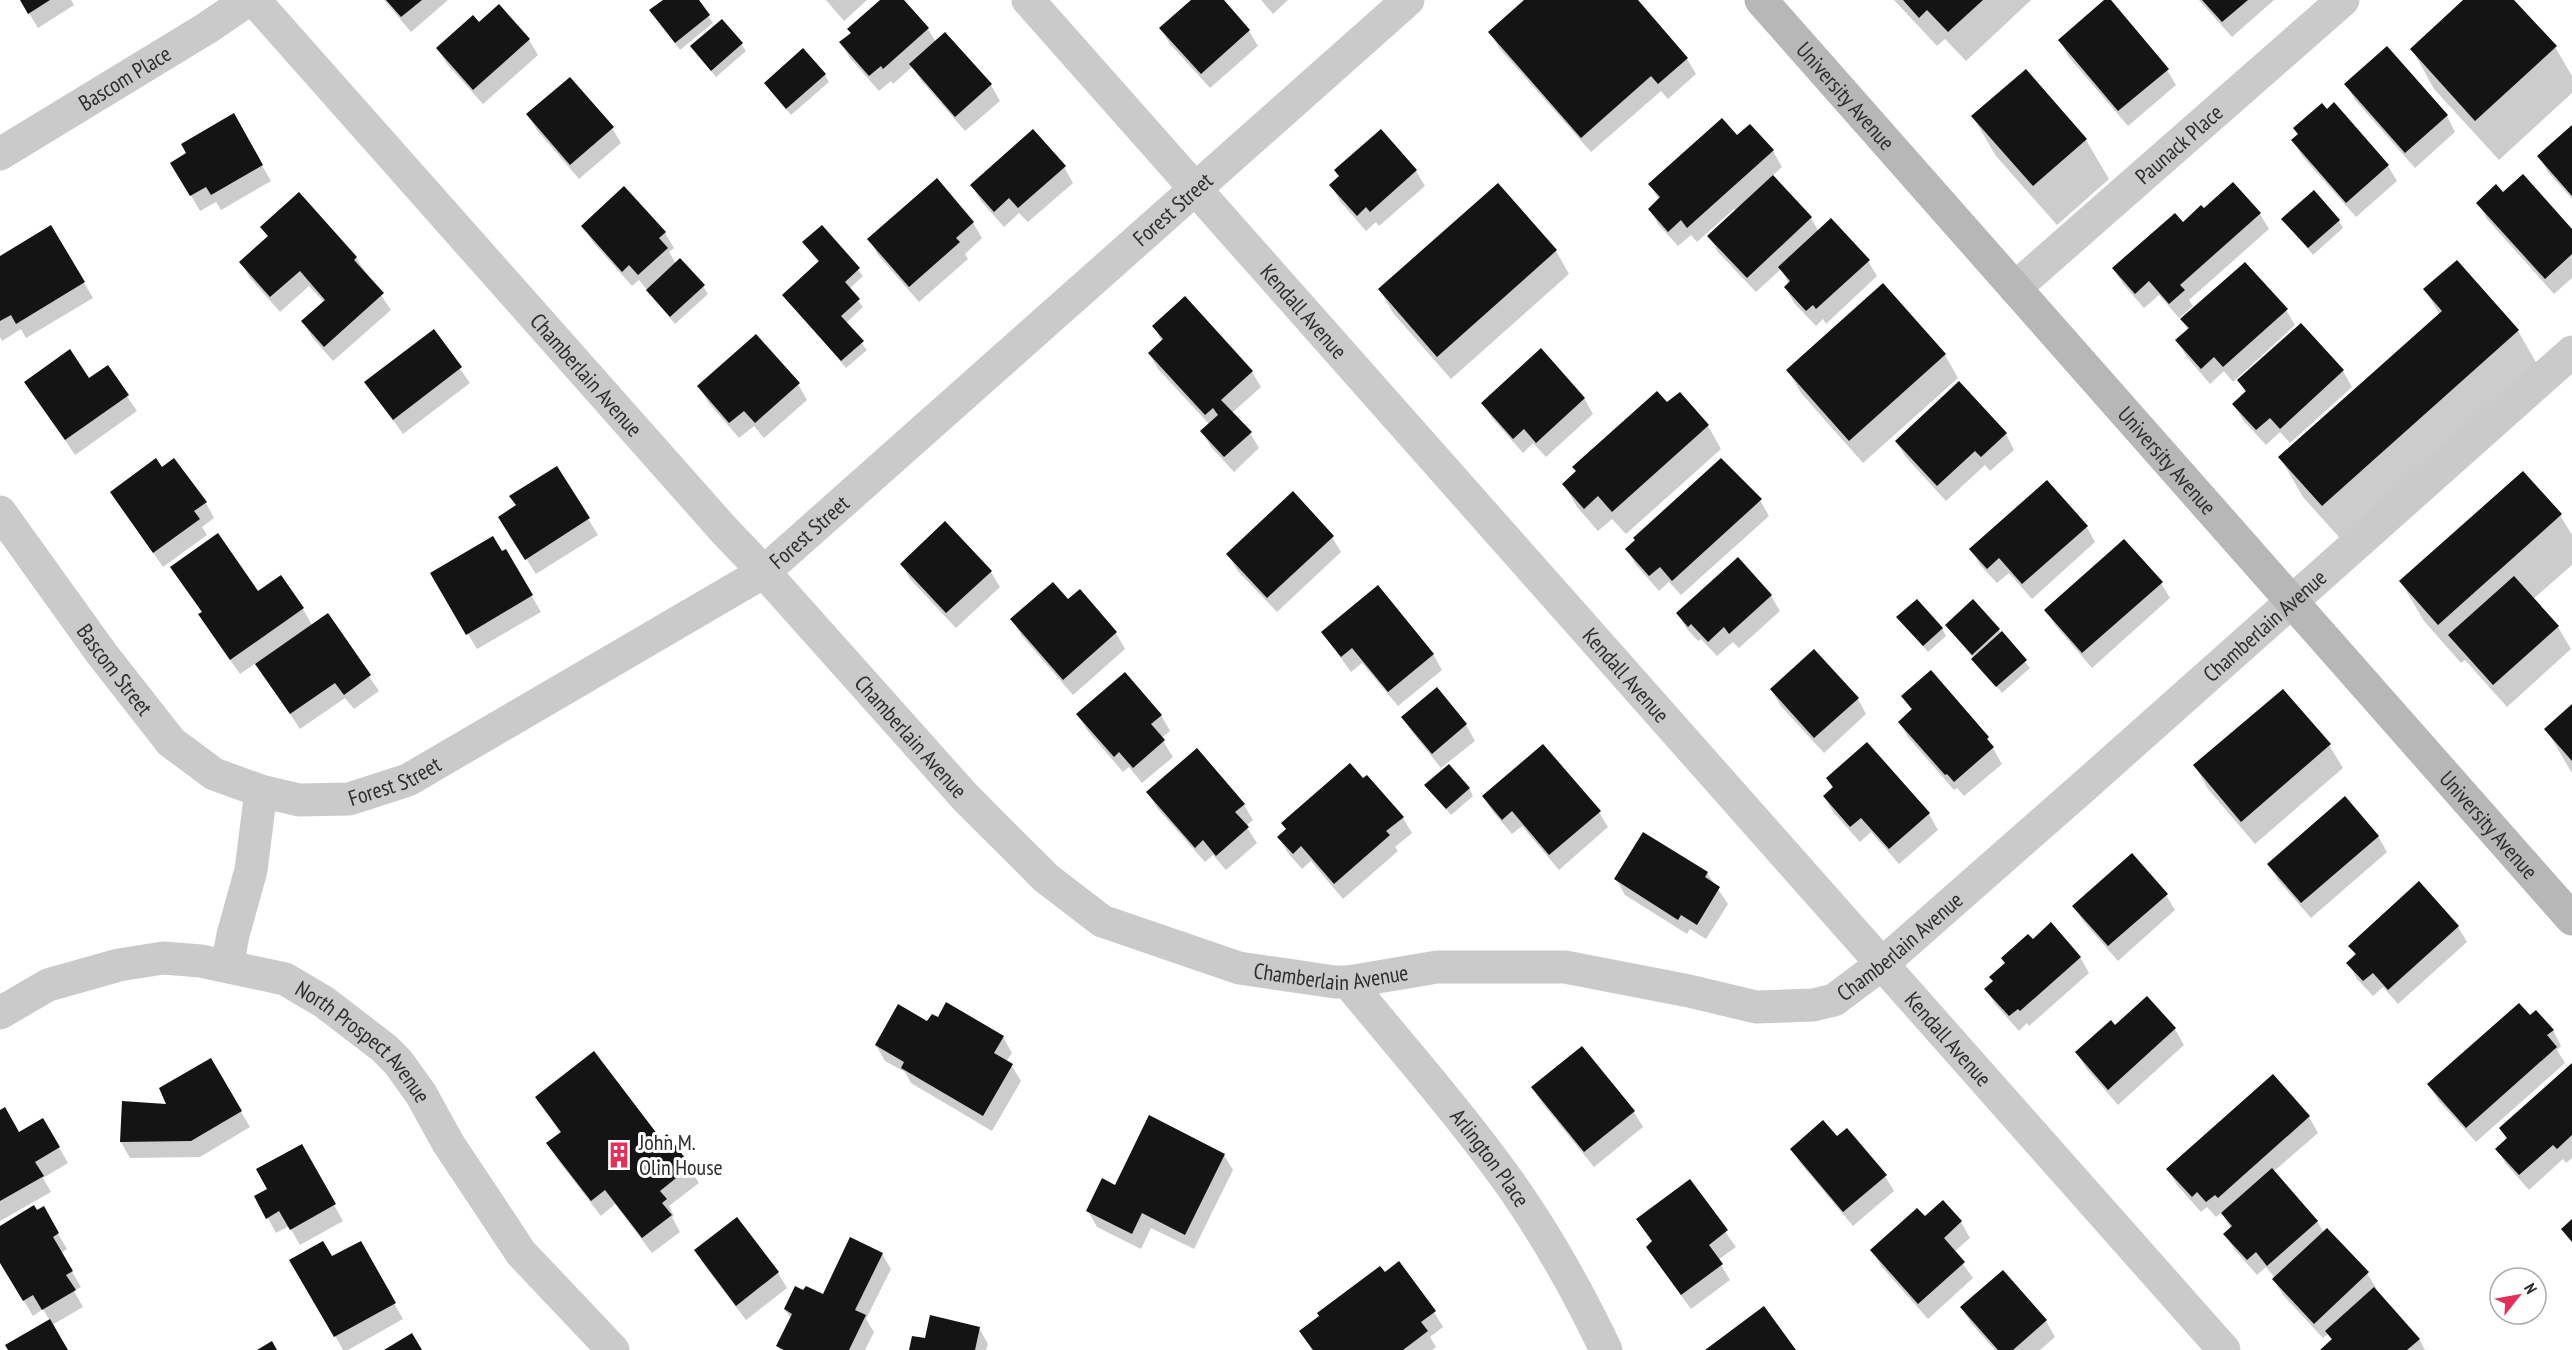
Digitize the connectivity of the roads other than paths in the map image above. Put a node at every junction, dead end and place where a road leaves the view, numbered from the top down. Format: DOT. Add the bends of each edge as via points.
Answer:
graph roads {
  1 [pos="248,0"];
  2 [pos="254,0"];
  3 [pos="1028,0"];
  4 [pos="1408,0"];
  5 [pos="1761,0"];
  6 [pos="2343,0"];
  7 [pos="0,154"];
  8 [pos="1194,189"];
  9 [pos="2015,288"];
  10 [pos="2572,352"];
  11 [pos="0,512"];
  12 [pos="764,572"];
  13 [pos="2292,602"];
  14 [pos="261,791"];
  15 [pos="2569,909"];
  16 [pos="1882,964"];
  17 [pos="227,966"];
  18 [pos="1348,982"];
  19 [pos="0,1013"];
  20 [pos="613,1350"];
  21 [pos="1606,1350"];
  22 [pos="2224,1350"];
  1 -- 7 [label="street, Bascom Place"];
  2 -- 12 [label="street, Chamberlain Avenue"];
  3 -- 8 [label="street, Kendall Avenue"];
  4 -- 8 [label="street, Forest Street"];
  5 -- 9 [label="street, University Avenue"];
  6 -- 9 [label="street, Paunack Place"];
  8 -- 12 [label="street, Forest Street"];
  8 -- 16 [label="street, Kendall Avenue"];
  9 -- 13 [label="street, University Avenue"];
  10 -- 13 [label="street, Chamberlain Avenue"];
  11 -- 14 [label="street, Bascom Street" via="171,742 214,774"];
  12 -- 14 [label="street, Forest Street" via="408,780 349,799 299,800"];
  12 -- 18 [label="street, Chamberlain Avenue" via="965,797 1046,878 1102,921 1239,968"];
  13 -- 15 [label="street, University Avenue"];
  13 -- 16 [label="street, Chamberlain Avenue"];
  14 -- 17 [label="street" via="250,870"];
  16 -- 18 [label="street, Chamberlain Avenue" via="1834,1000 1813,1005 1756,1007 1565,967 1437,967"];
  16 -- 22 [label="street, Kendall Avenue"];
  17 -- 19 [label="street, North Prospect Avenue" via="163,958 119,965 48,985"];
  17 -- 20 [label="street, North Prospect Avenue" via="285,979 324,1002 384,1048 421,1094 448,1143 521,1253"];
  18 -- 21 [label="street, Arlington Place" via="1492,1158 1584,1304"];
}
